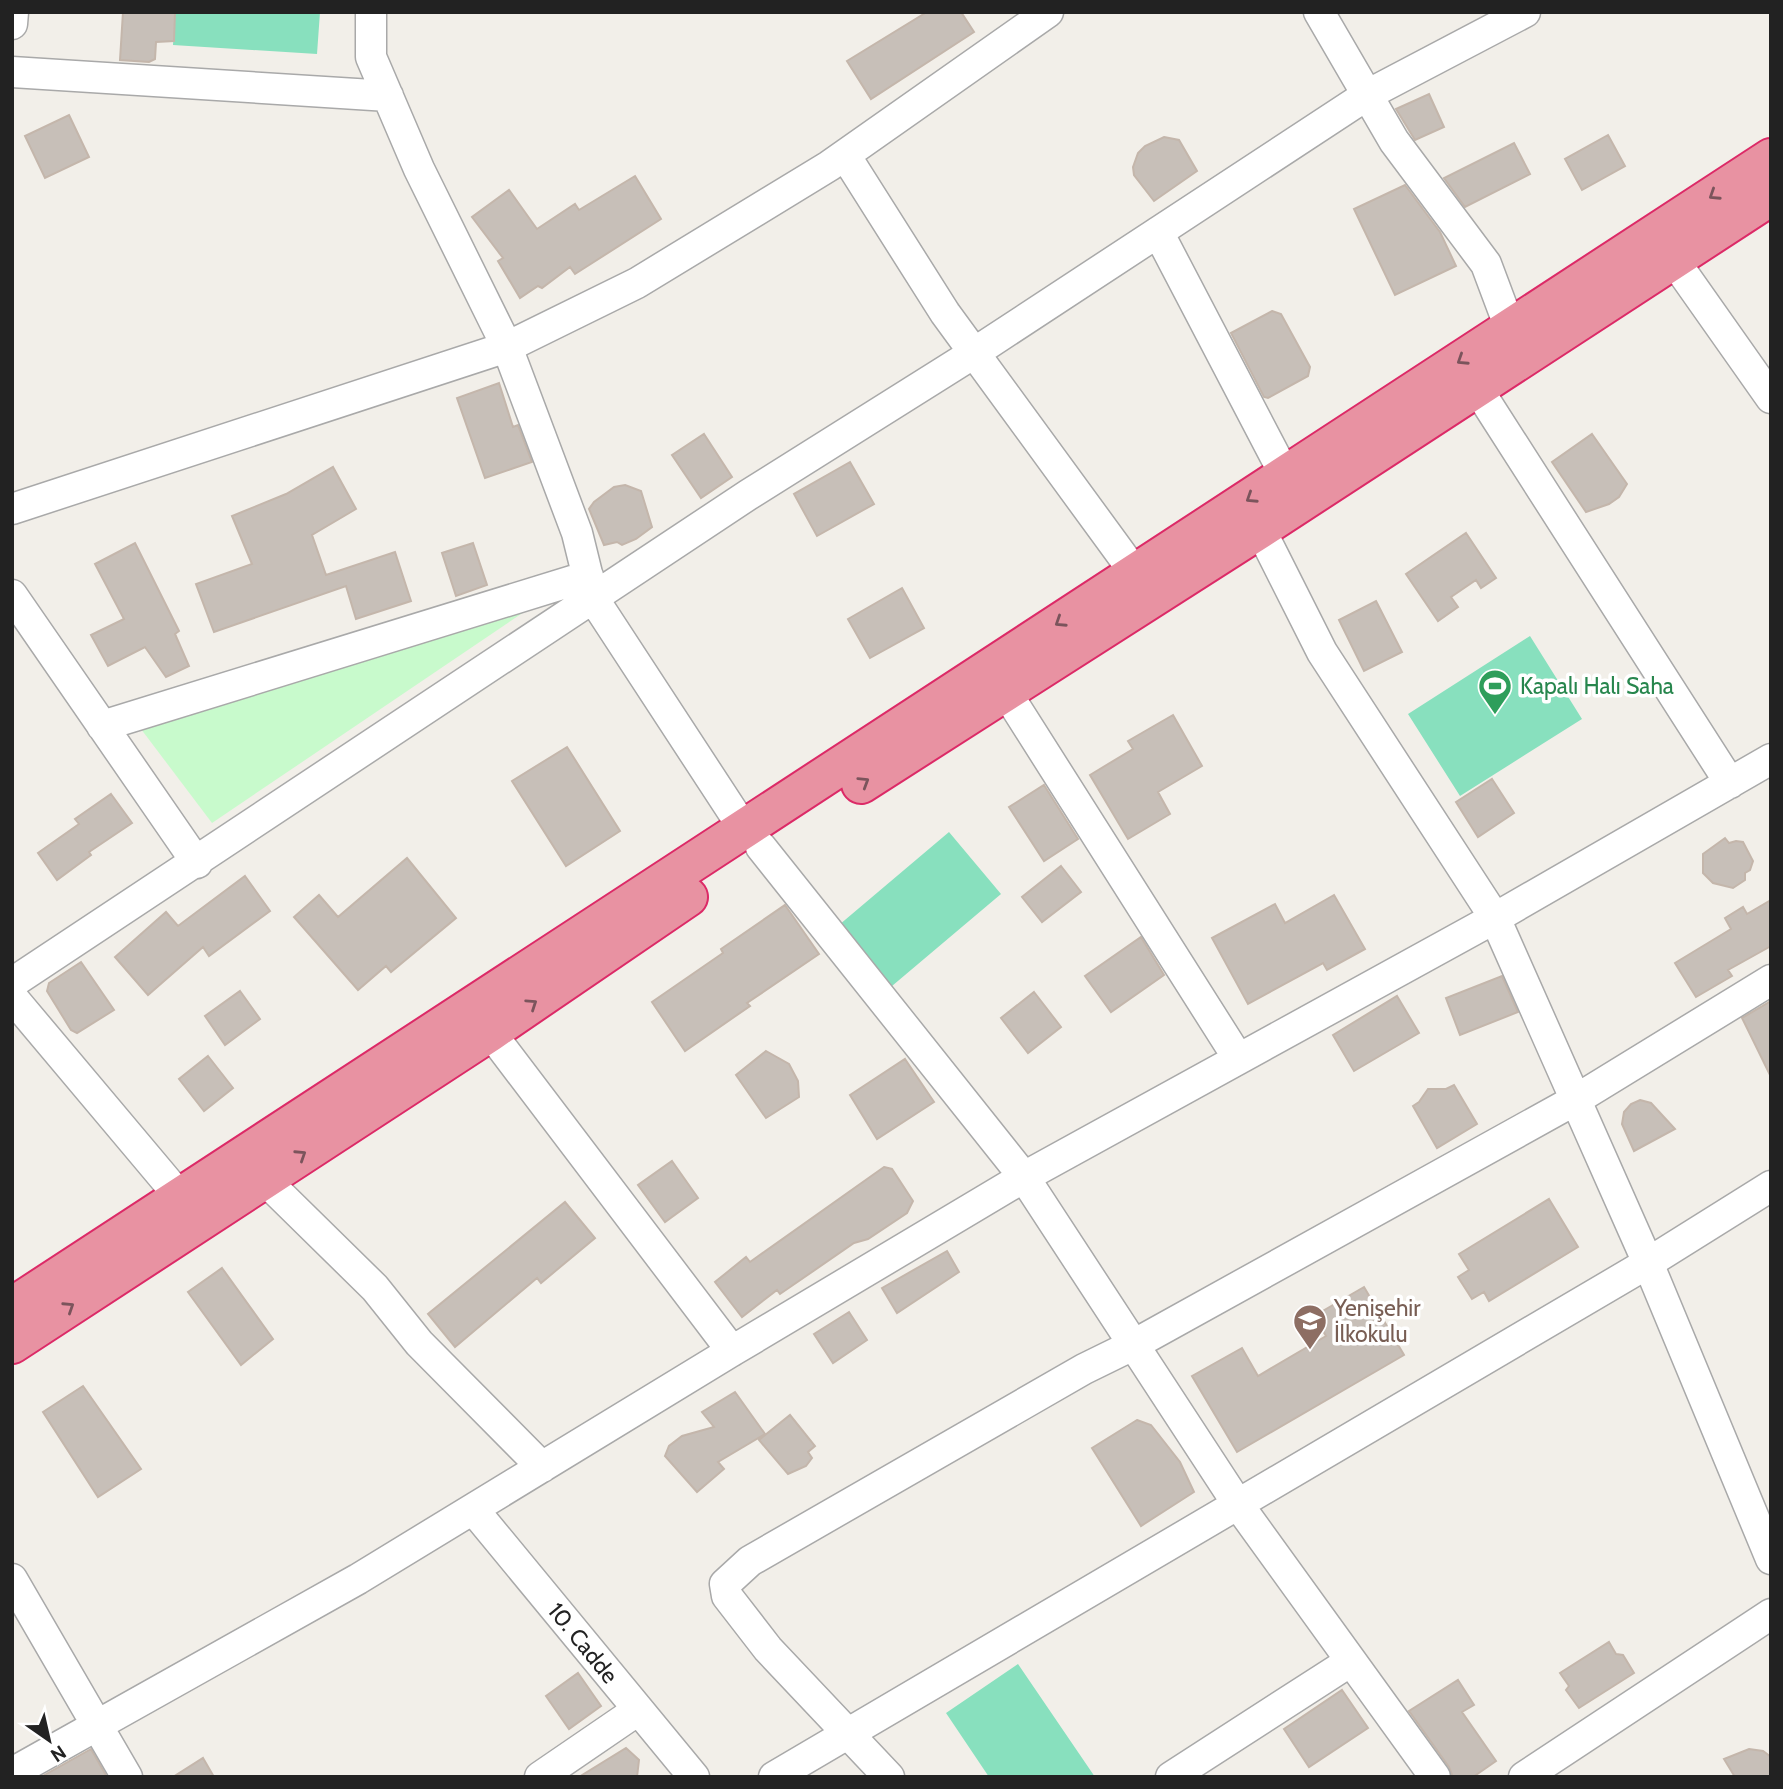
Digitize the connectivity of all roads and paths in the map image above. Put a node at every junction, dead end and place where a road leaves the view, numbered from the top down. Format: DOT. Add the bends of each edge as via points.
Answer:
graph roads {
  1 [pos="13,12"];
  2 [pos="371,12"];
  3 [pos="1048,12"];
  4 [pos="1319,12"];
  5 [pos="1525,12"];
  6 [pos="12,24"];
  7 [pos="12,72"];
  8 [pos="1367,95"];
  9 [pos="388,96"];
  10 [pos="845,155"];
  11 [pos="1771,158"];
  12 [pos="1771,196"];
  13 [pos="1158,232"];
  14 [pos="1673,260"];
  15 [pos="1510,328"];
  16 [pos="507,347"];
  17 [pos="974,353"];
  18 [pos="1477,388"];
  19 [pos="1771,398"];
  20 [pos="1285,475"];
  21 [pos="12,509"];
  22 [pos="1260,529"];
  23 [pos="1135,573"];
  24 [pos="590,587"];
  25 [pos="12,595"];
  26 [pos="1006,692"];
  27 [pos="102,726"];
  28 [pos="1771,759"];
  29 [pos="1730,783"];
  30 [pos="752,838"];
  31 [pos="197,863"];
  32 [pos="1495,918"];
  33 [pos="1771,980"];
  34 [pos="12,984"];
  35 [pos="12,997"];
  36 [pos="490,1032"];
  37 [pos="1238,1058"];
  38 [pos="1577,1099"];
  39 [pos="1024,1177"];
  40 [pos="264,1179"];
  41 [pos="1771,1186"];
  42 [pos="181,1198"];
  43 [pos="1648,1263"];
  44 [pos="12,1307"];
  45 [pos="12,1344"];
  46 [pos="1135,1344"];
  47 [pos="733,1351"];
  48 [pos="542,1467"];
  49 [pos="1237,1503"];
  50 [pos="473,1509"];
  51 [pos="1771,1559"];
  52 [pos="12,1579"];
  53 [pos="1771,1614"];
  54 [pos="1351,1661"];
  55 [pos="638,1710"];
  56 [pos="97,1726"];
  57 [pos="846,1732"];
  58 [pos="12,1773"];
  59 [pos="127,1777"];
  60 [pos="540,1777"];
  61 [pos="694,1777"];
  62 [pos="774,1777"];
  63 [pos="889,1777"];
  64 [pos="1171,1777"];
  65 [pos="1435,1777"];
  66 [pos="1524,1777"];
  1 -- 6 [label="street"];
  2 -- 9 [label="street" via="371,57"];
  3 -- 10 [label="street"];
  4 -- 8 [label="street"];
  5 -- 8 [label="street"];
  7 -- 9 [label="street"];
  8 -- 13 [label="street"];
  8 -- 15 [label="street" via="1394,141 1486,264"];
  9 -- 16 [label="street"];
  10 -- 16 [label="street" via="637,283"];
  10 -- 17 [label="street"];
  11 -- 15 [label="highway, one-way"];
  12 -- 14 [label="highway"];
  13 -- 17 [label="street"];
  13 -- 20 [label="street"];
  14 -- 18 [label="highway"];
  14 -- 19 [label="street"];
  15 -- 20 [label="highway, one-way"];
  16 -- 21 [label="street"];
  16 -- 24 [label="street" via="577,533"];
  17 -- 23 [label="street"];
  17 -- 24 [label="street" via="748,495"];
  18 -- 22 [label="highway"];
  18 -- 29 [label="street"];
  20 -- 23 [label="highway, one-way"];
  22 -- 26 [label="highway"];
  22 -- 32 [label="street" via="1322,652"];
  23 -- 30 [label="highway, one-way"];
  24 -- 27 [label="street"];
  24 -- 30 [label="street"];
  24 -- 31 [label="street"];
  25 -- 27 [label="street"];
  30 -- 26 [label="highway, one-way"];
  26 -- 37 [label="street"];
  27 -- 31 [label="street"];
  28 -- 29 [label="street"];
  29 -- 32 [label="street"];
  36 -- 30 [label="highway, one-way"];
  30 -- 39 [label="street"];
  30 -- 42 [label="highway"];
  31 -- 34 [label="street"];
  32 -- 37 [label="street"];
  32 -- 38 [label="street"];
  33 -- 38 [label="street"];
  35 -- 42 [label="street"];
  40 -- 36 [label="highway, one-way"];
  36 -- 47 [label="street"];
  37 -- 39 [label="street"];
  38 -- 43 [label="street"];
  38 -- 46 [label="street"];
  39 -- 46 [label="street"];
  39 -- 47 [label="street"];
  45 -- 40 [label="highway, one-way"];
  40 -- 48 [label="street" via="375,1288 419,1343"];
  41 -- 43 [label="street"];
  42 -- 44 [label="highway"];
  43 -- 49 [label="street"];
  43 -- 51 [label="street"];
  46 -- 49 [label="street"];
  46 -- 57 [label="street" via="762,1554 725,1584 727,1596 751,1628"];
  47 -- 48 [label="street"];
  48 -- 50 [label="street"];
  49 -- 54 [label="street"];
  49 -- 57 [label="street"];
  50 -- 55 [label="street, 10. Cadde"];
  50 -- 56 [label="street"];
  52 -- 56 [label="street"];
  53 -- 66 [label="street"];
  54 -- 64 [label="street"];
  54 -- 65 [label="street"];
  55 -- 60 [label="street"];
  55 -- 61 [label="street, 10. Cadde"];
  56 -- 58 [label="street"];
  56 -- 59 [label="street"];
  57 -- 62 [label="street"];
  57 -- 63 [label="street"];
}
